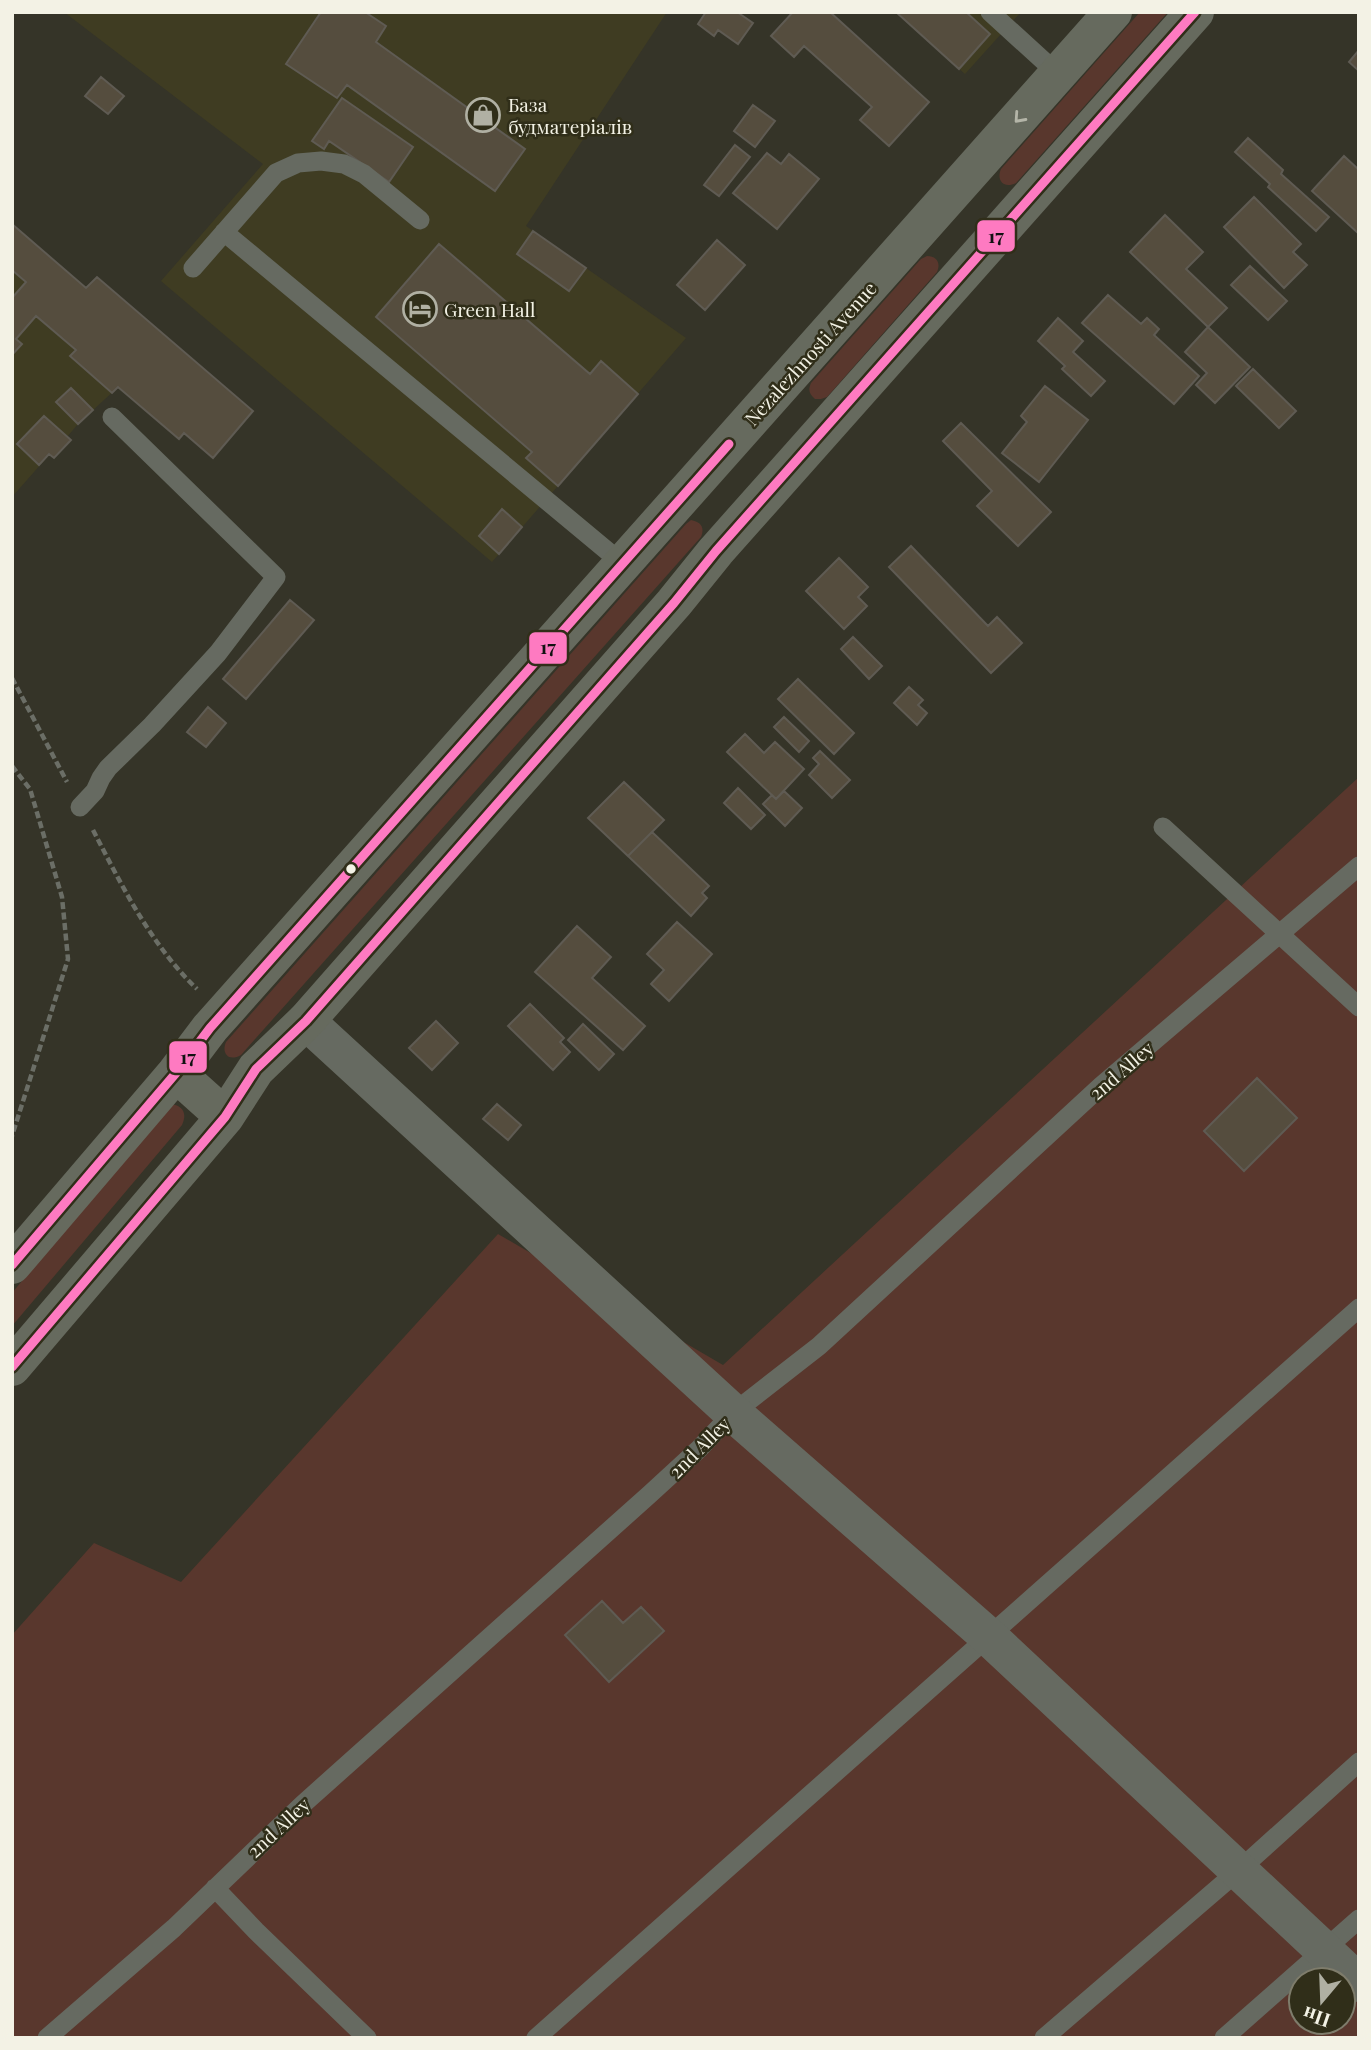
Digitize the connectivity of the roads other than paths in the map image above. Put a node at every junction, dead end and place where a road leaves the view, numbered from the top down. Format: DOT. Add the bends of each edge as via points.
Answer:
graph roads {
  1 [pos="990,12"];
  2 [pos="1195,12"];
  3 [pos="1104,15"];
  4 [pos="1058,74"];
  5 [pos="946,201"];
  6 [pos="420,220"];
  7 [pos="224,232"];
  8 [pos="992,241"];
  9 [pos="193,268"];
  10 [pos="112,418"];
  11 [pos="733,440"];
  12 [pos="779,480"];
  13 [pos="623,564"];
  14 [pos="80,807"];
  15 [pos="1163,827"];
  16 [pos="1359,866"];
  17 [pos="1279,936"];
  18 [pos="1359,1007"];
  19 [pos="306,1021"];
  20 [pos="176,1073"];
  21 [pos="225,1117"];
  22 [pos="12,1265"];
  23 [pos="1359,1308"];
  24 [pos="12,1367"];
  25 [pos="733,1413"];
  26 [pos="989,1637"];
  27 [pos="1359,1762"];
  28 [pos="1238,1871"];
  29 [pos="215,1888"];
  30 [pos="1359,1919"];
  31 [pos="1324,1950"];
  32 [pos="1359,1983"];
  33 [pos="47,2038"];
  34 [pos="367,2038"];
  35 [pos="536,2038"];
  36 [pos="1044,2038"];
  37 [pos="1224,2038"];
  1 -- 4 [label="lane"];
  2 -- 8 [label="main road"];
  3 -- 4 [label="main road, Nezalezhnosti Avenue"];
  4 -- 5 [label="main road, Nezalezhnosti Avenue, one-way"];
  5 -- 8 [label="main road"];
  5 -- 11 [label="main road, Nezalezhnosti Avenue"];
  6 -- 7 [label="lane" via="364,174 344,164 321,161 298,163 276,173"];
  7 -- 9 [label="lane"];
  7 -- 13 [label="lane"];
  8 -- 12 [label="main road"];
  10 -- 14 [label="lane" via="276,577 218,653 108,768"];
  11 -- 12 [label="main road"];
  11 -- 13 [label="main road, Nezalezhnosti Avenue"];
  12 -- 19 [label="main road"];
  13 -- 20 [label="main road, Nezalezhnosti Avenue" via="223,1013"];
  15 -- 17 [label="lane"];
  16 -- 17 [label="lane, 2nd Alley"];
  17 -- 18 [label="lane"];
  17 -- 25 [label="lane, 2nd Alley" via="1101,1086 819,1346"];
  19 -- 21 [label="main road" via="256,1069"];
  19 -- 25 [label="street"];
  20 -- 21 [label="main road"];
  20 -- 22 [label="main road, Nezalezhnosti Avenue"];
  21 -- 24 [label="main road"];
  23 -- 26 [label="lane"];
  25 -- 26 [label="street"];
  25 -- 29 [label="lane, 2nd Alley" via="660,1485 311,1796"];
  26 -- 28 [label="street"];
  26 -- 35 [label="lane"];
  27 -- 28 [label="lane"];
  28 -- 31 [label="street"];
  28 -- 36 [label="lane"];
  29 -- 33 [label="lane, 2nd Alley"];
  29 -- 34 [label="lane"];
  30 -- 31 [label="lane"];
  31 -- 32 [label="street"];
  31 -- 37 [label="lane"];
}
